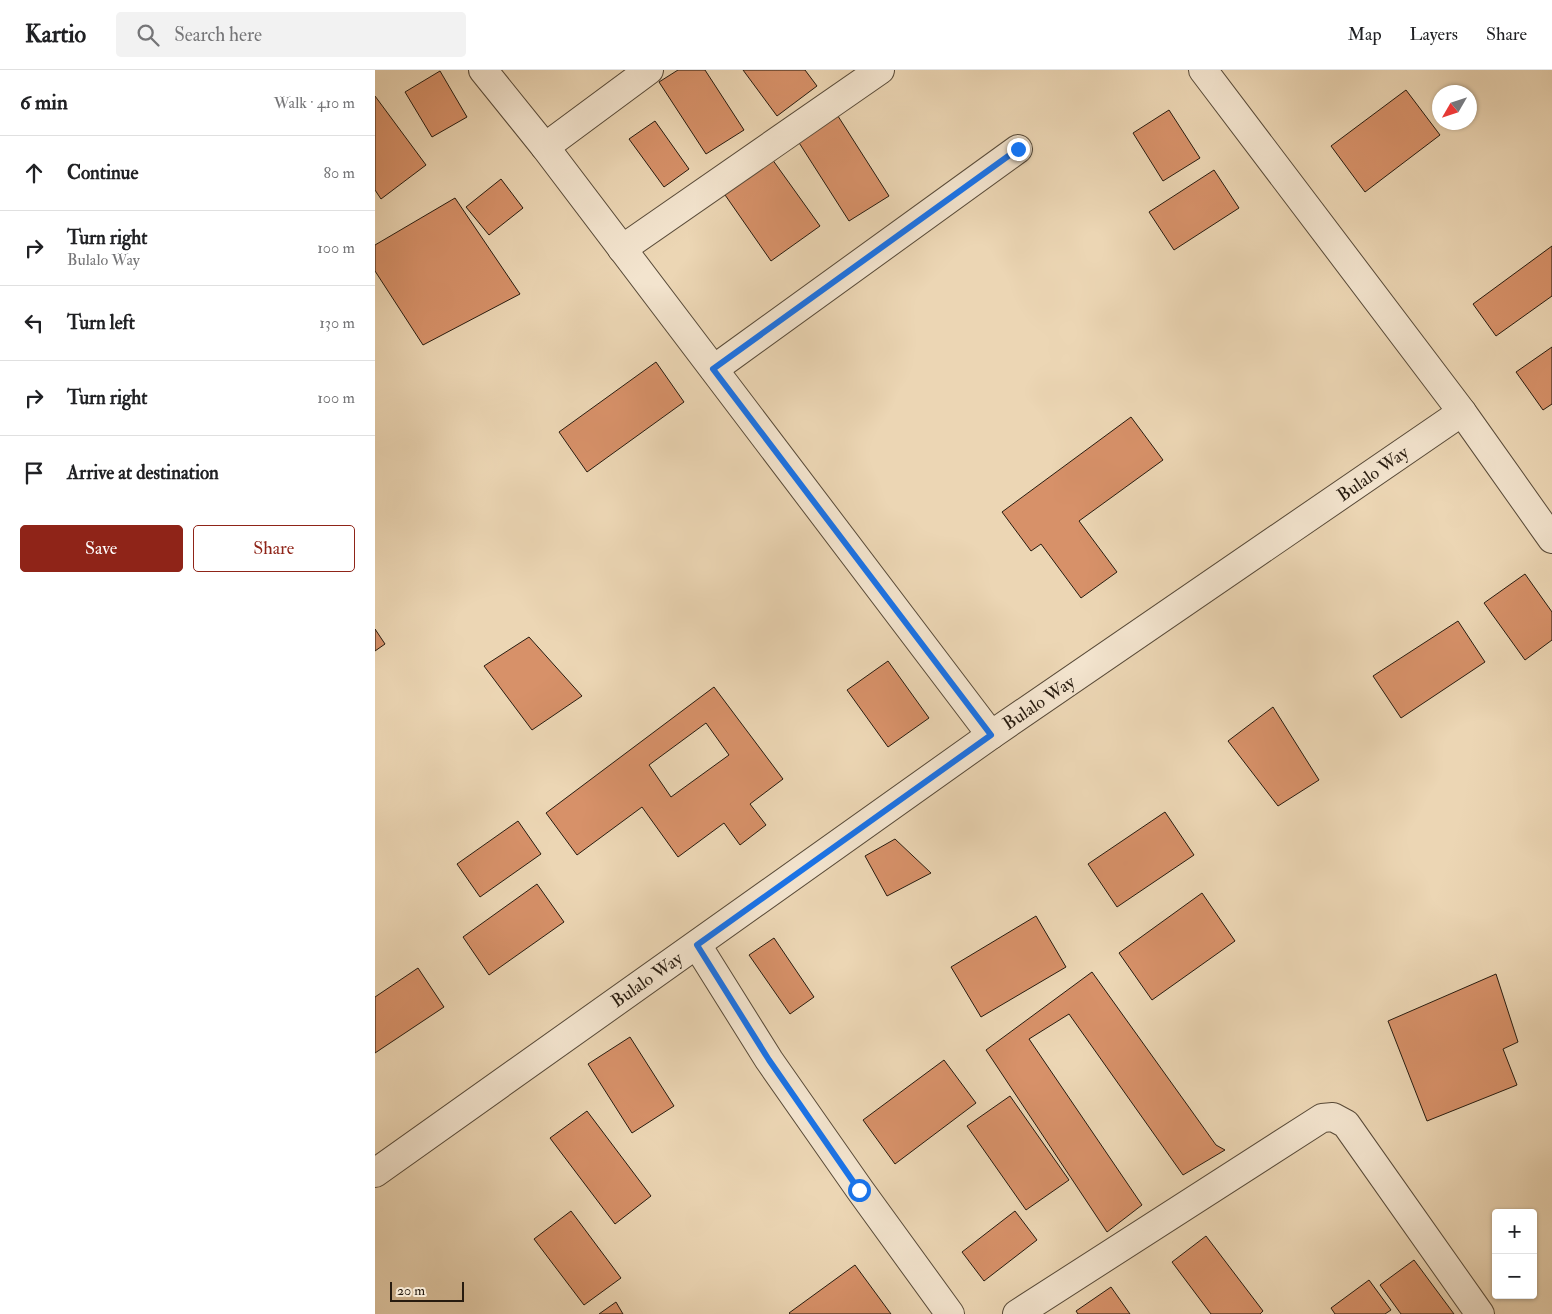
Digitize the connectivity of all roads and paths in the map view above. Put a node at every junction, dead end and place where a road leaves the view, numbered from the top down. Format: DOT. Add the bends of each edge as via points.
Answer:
graph roads {
  1 [pos="483,70"];
  2 [pos="649,70"];
  3 [pos="879,70"];
  4 [pos="1203,70"];
  5 [pos="545,147"];
  6 [pos="1018,149"];
  7 [pos="622,249"];
  8 [pos="713,369"];
  9 [pos="1463,412"];
  10 [pos="1552,539"];
  11 [pos="991,735"];
  12 [pos="697,945"];
  13 [pos="375,1173"];
  14 [pos="951,1314"];
  15 [pos="1017,1314"];
  16 [pos="1480,1314"];
  1 -- 5 [label="street"];
  2 -- 5 [label="street"];
  3 -- 7 [label="street"];
  4 -- 9 [label="street"];
  5 -- 7 [label="street"];
  6 -- 8 [label="street"];
  7 -- 8 [label="street"];
  8 -- 11 [label="street"];
  9 -- 10 [label="street"];
  9 -- 11 [label="street, Bulalo Way"];
  11 -- 12 [label="street, Bulalo Way"];
  12 -- 13 [label="street, Bulalo Way"];
  12 -- 14 [label="street" via="775,1068 859,1190"];
  15 -- 16 [label="street" via="1322,1118 1333,1117 1346,1124"];
}
